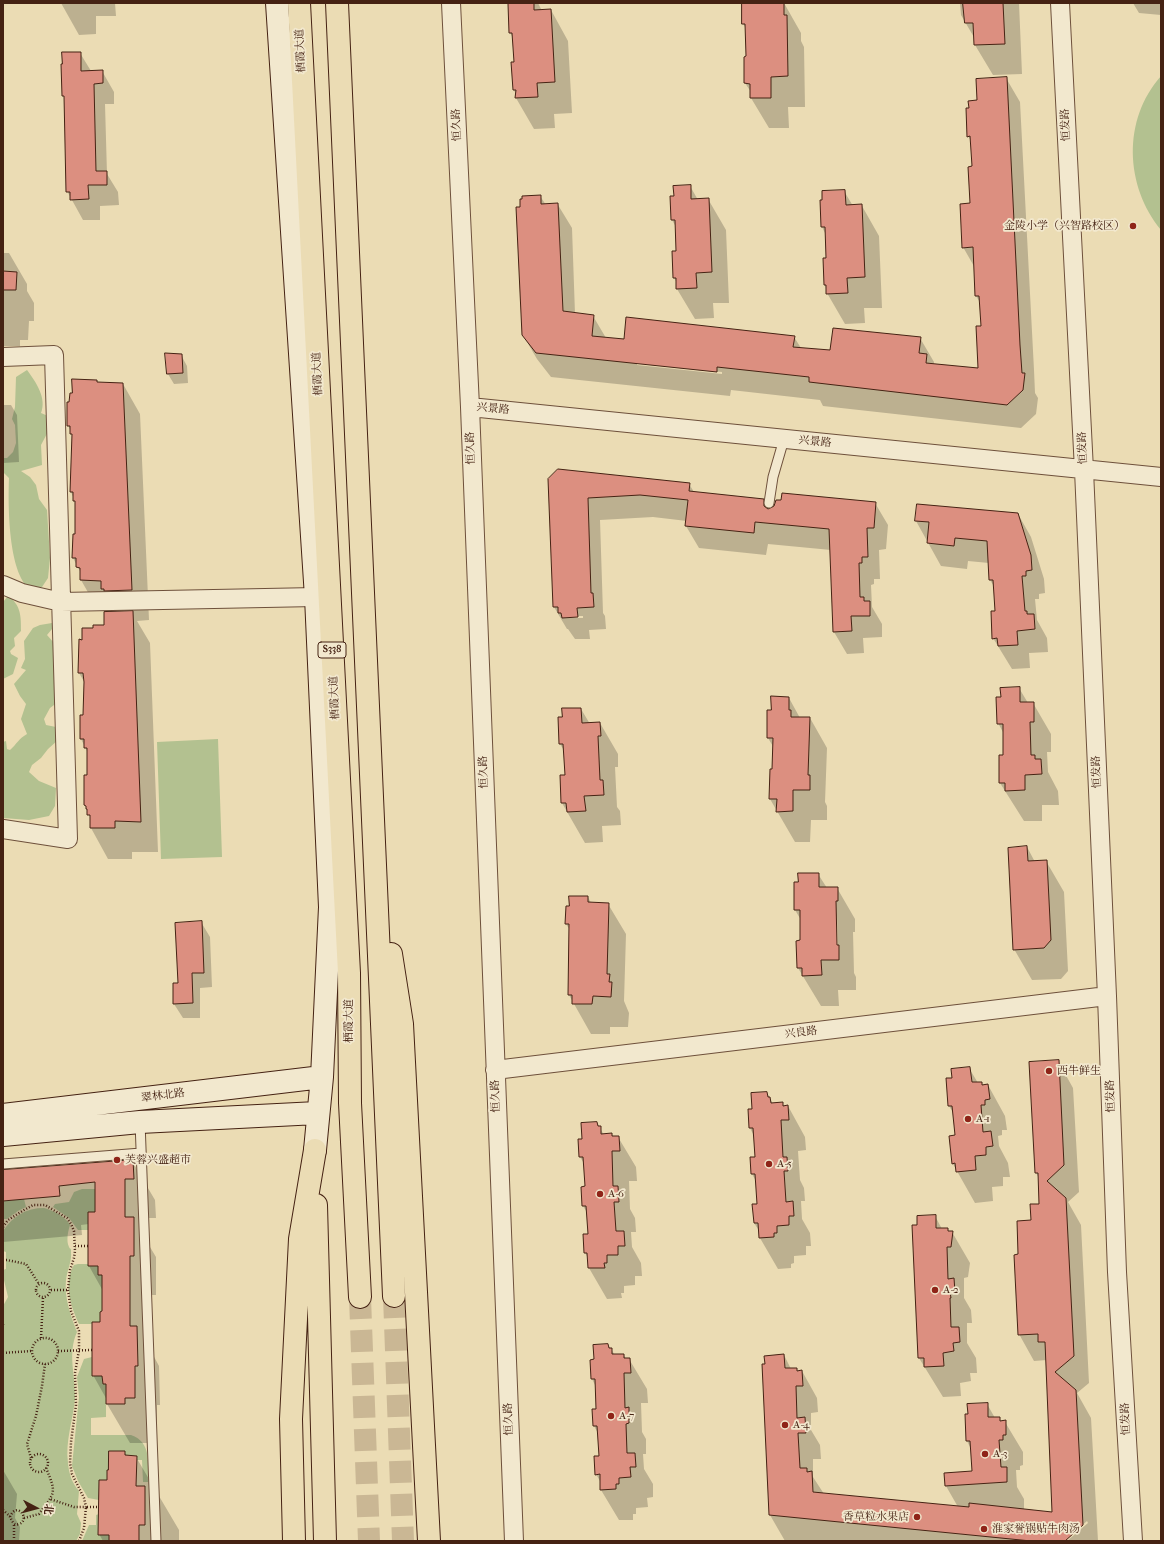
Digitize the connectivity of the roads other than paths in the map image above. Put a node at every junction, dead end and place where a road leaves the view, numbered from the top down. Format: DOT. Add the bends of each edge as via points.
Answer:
graph roads {
  1 [pos="277,3"];
  2 [pos="299,3"];
  3 [pos="337,3"];
  4 [pos="451,3"];
  5 [pos="1060,3"];
  6 [pos="3,357"];
  7 [pos="470,407"];
  8 [pos="784,439"];
  9 [pos="1084,470"];
  10 [pos="1161,477"];
  11 [pos="769,503"];
  12 [pos="3,585"];
  13 [pos="316,597"];
  14 [pos="62,602"];
  15 [pos="3,830"];
  16 [pos="374,834"];
  17 [pos="1108,996"];
  18 [pos="495,1070"];
  19 [pos="322,1076"];
  20 [pos="318,1112"];
  21 [pos="3,1114"];
  22 [pos="140,1122"];
  23 [pos="3,1135"];
  24 [pos="315,1150"];
  25 [pos="141,1153"];
  26 [pos="3,1164"];
  27 [pos="394,1296"];
  28 [pos="360,1297"];
  29 [pos="156,1541"];
  30 [pos="294,1541"];
  31 [pos="325,1541"];
  32 [pos="428,1541"];
  33 [pos="514,1541"];
  34 [pos="1133,1541"];
  1 -- 13 [label="street"];
  2 -- 28 [label="main road, 栖霞大道 / S338" via="349,973 350,1103"];
  3 -- 16 [label="main road"];
  4 -- 7 [label="street, 恒久路"];
  5 -- 9 [label="street, 恒发路"];
  6 -- 14 [label="street" via="54,355"];
  7 -- 8 [label="street, 兴景路"];
  7 -- 18 [label="street, 恒久路"];
  8 -- 9 [label="street, 兴景路"];
  8 -- 11 [label="lane" via="773,477"];
  9 -- 10 [label="street, 兴景路"];
  9 -- 17 [label="street, 恒发路"];
  12 -- 14 [label="street" via="22,593"];
  13 -- 14 [label="street"];
  13 -- 19 [label="street" via="330,907"];
  14 -- 15 [label="street" via="68,839"];
  16 -- 27 [label="main road"];
  16 -- 32 [label="main road" via="402,1024"];
  17 -- 18 [label="street, 兴良路"];
  17 -- 34 [label="street, 恒发路" via="1118,1272"];
  18 -- 33 [label="street, 恒久路"];
  19 -- 20 [label="street"];
  19 -- 21 [label="street, 翠林北路"];
  20 -- 22 [label="street"];
  20 -- 24 [label="street"];
  22 -- 23 [label="street"];
  22 -- 25 [label="lane"];
  24 -- 30 [label="main road" via="300,1239 291,1403"];
  24 -- 31 [label="main road"];
  25 -- 26 [label="lane"];
  25 -- 29 [label="lane"];
}
